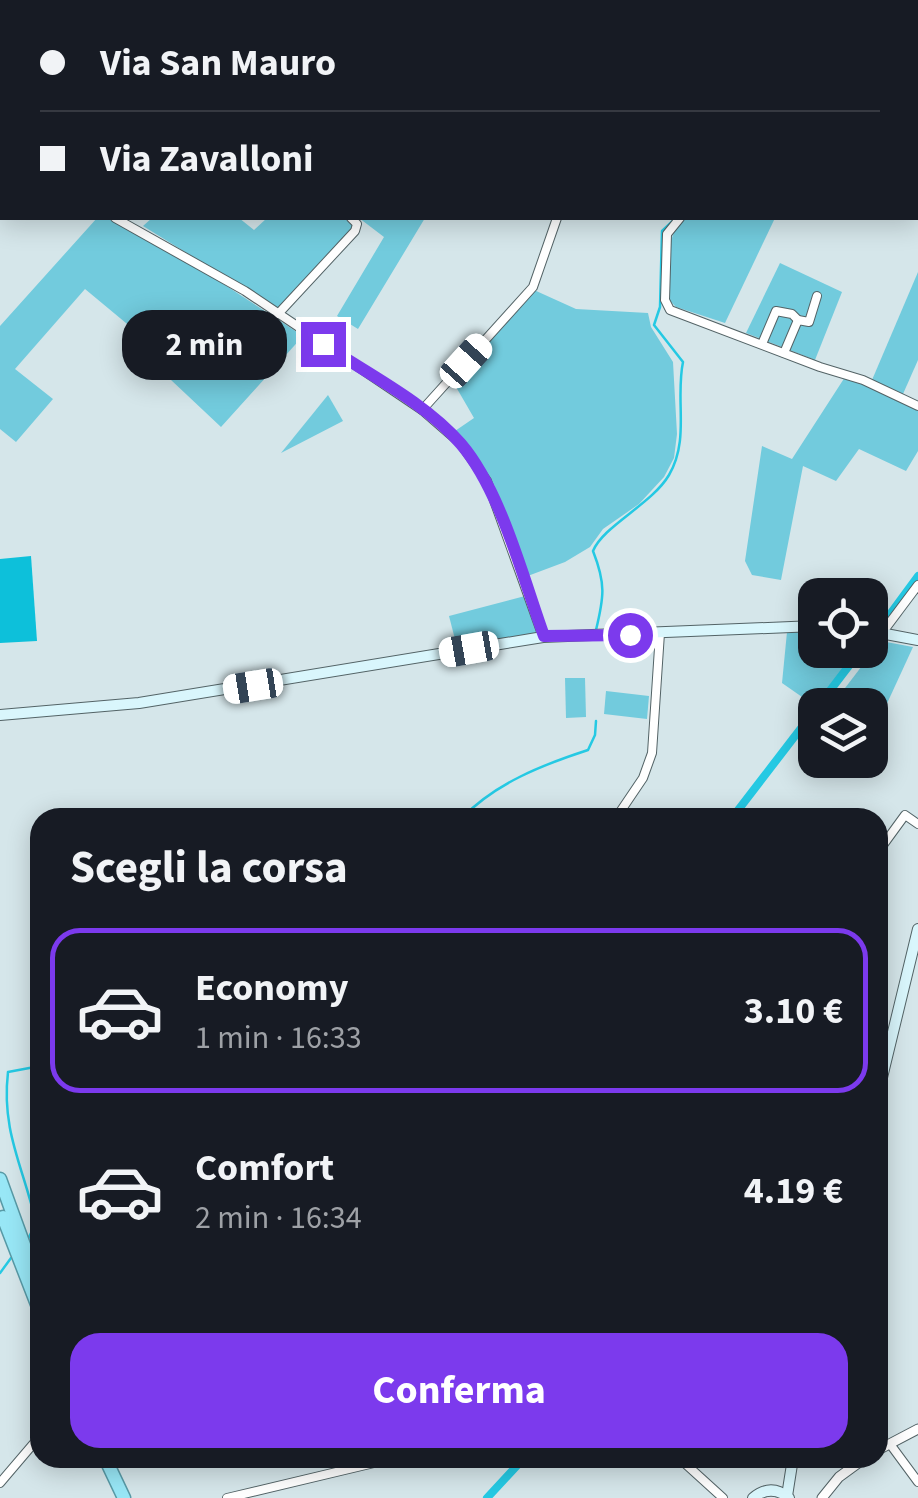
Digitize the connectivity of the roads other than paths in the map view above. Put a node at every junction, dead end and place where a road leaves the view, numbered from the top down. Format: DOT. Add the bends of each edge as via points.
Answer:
graph roads {
  1 [pos="118,220"];
  2 [pos="353,220"];
  3 [pos="556,220"];
  4 [pos="678,220"];
  5 [pos="817,296"];
  6 [pos="278,314"];
  7 [pos="798,320"];
  8 [pos="762,344"];
  9 [pos="784,353"];
  10 [pos="918,406"];
  11 [pos="422,410"];
  12 [pos="918,585"];
  13 [pos="888,619"];
  14 [pos="798,626"];
  15 [pos="660,633"];
  16 [pos="888,634"];
  17 [pos="544,636"];
  18 [pos="918,640"];
  19 [pos="0,715"];
  20 [pos="622,808"];
  21 [pos="918,824"];
  22 [pos="888,838"];
  23 [pos="918,929"];
  24 [pos="914,968"];
  25 [pos="888,1059"];
  26 [pos="0,1178"];
  27 [pos="0,1207"];
  28 [pos="12,1232"];
  29 [pos="24,1262"];
  30 [pos="30,1272"];
  31 [pos="30,1281"];
  32 [pos="918,1429"];
  33 [pos="890,1444"];
  34 [pos="30,1448"];
  35 [pos="110,1468"];
  36 [pos="119,1468"];
  37 [pos="353,1468"];
  38 [pos="690,1468"];
  39 [pos="791,1468"];
  40 [pos="852,1468"];
  41 [pos="790,1473"];
  42 [pos="918,1482"];
  43 [pos="0,1484"];
  44 [pos="774,1490"];
  45 [pos="788,1497"];
  46 [pos="124,1498"];
  47 [pos="134,1498"];
  48 [pos="226,1498"];
  49 [pos="723,1498"];
  50 [pos="754,1498"];
  51 [pos="822,1498"];
  1 -- 6 [label="street"];
  2 -- 6 [label="street" via="355,232"];
  3 -- 11 [label="street" via="533,287"];
  4 -- 8 [label="street" via="666,234 670,310"];
  5 -- 7 [label="street" via="809,322"];
  6 -- 11 [label="street"];
  7 -- 8 [label="street" via="776,311"];
  7 -- 9 [label="street"];
  8 -- 9 [label="street"];
  9 -- 10 [label="street"];
  11 -- 17 [label="street" via="460,443 487,481"];
  12 -- 13 [label="street"];
  14 -- 15 [label="main road"];
  15 -- 17 [label="main road"];
  15 -- 20 [label="street" via="652,754"];
  16 -- 18 [label="main road"];
  17 -- 19 [label="main road" via="177,697"];
  21 -- 22 [label="street" via="905,814"];
  23 -- 24 [label="main road"];
  24 -- 25 [label="main road"];
  26 -- 28 [label="highway"];
  27 -- 28 [label="highway"];
  28 -- 29 [label="highway"];
  29 -- 30 [label="highway"];
  29 -- 31 [label="highway"];
  32 -- 33 [label="street"];
  33 -- 42 [label="street"];
  34 -- 43 [label="street"];
  35 -- 46 [label="highway"];
  36 -- 47 [label="highway"];
  37 -- 48 [label="street"];
  38 -- 49 [label="street"];
  39 -- 41 [label="main road"];
  40 -- 51 [label="street"];
  41 -- 44 [label="main road"];
  41 -- 45 [label="main road"];
  44 -- 45 [label="main road"];
  44 -- 50 [label="main road"];
}
